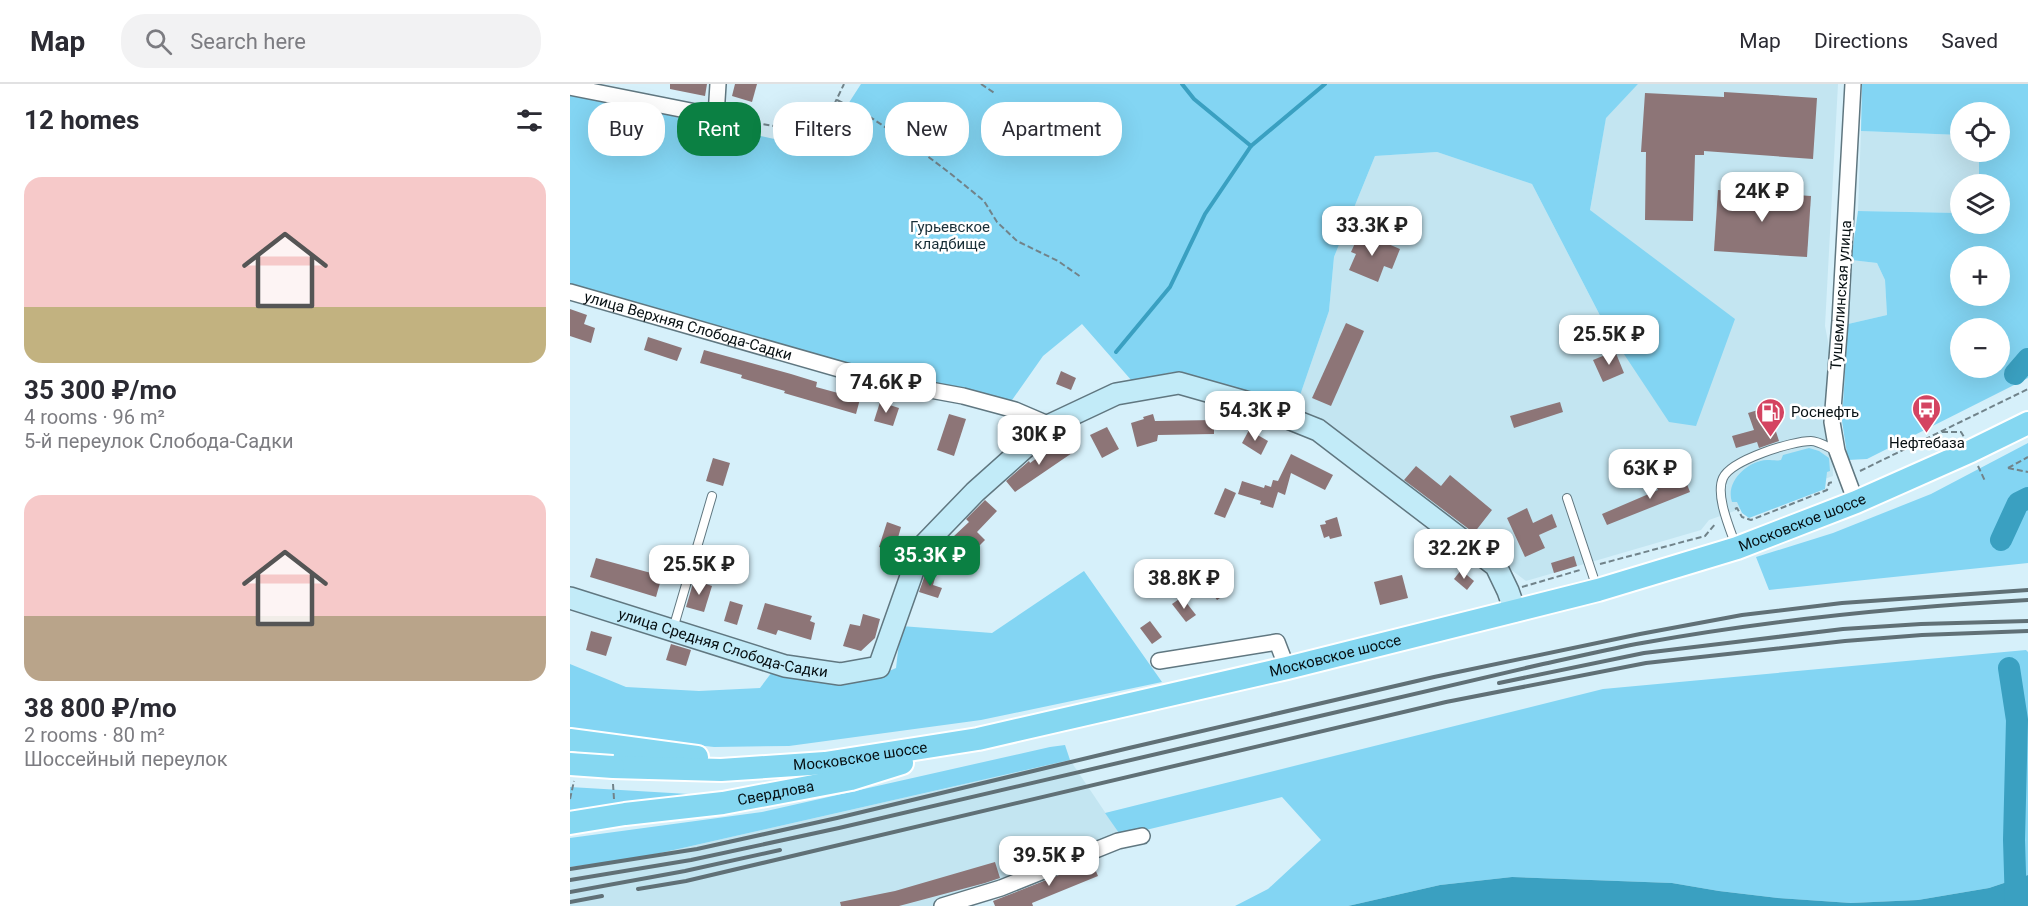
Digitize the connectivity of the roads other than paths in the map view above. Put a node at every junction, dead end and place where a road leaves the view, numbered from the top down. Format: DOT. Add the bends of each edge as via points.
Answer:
graph roads {
  1 [pos="718,84"];
  2 [pos="1852,84"];
  3 [pos="570,87"];
  4 [pos="570,292"];
  5 [pos="2028,423"];
  6 [pos="1050,425"];
  7 [pos="1837,451"];
  8 [pos="712,496"];
  9 [pos="1567,498"];
  10 [pos="1856,502"];
  11 [pos="1737,548"];
  12 [pos="1598,590"];
  13 [pos="570,598"];
  14 [pos="1511,601"];
  15 [pos="672,630"];
  16 [pos="1159,661"];
  17 [pos="1287,668"];
  18 [pos="978,739"];
  19 [pos="570,740"];
  20 [pos="614,756"];
  21 [pos="570,764"];
  22 [pos="570,823"];
  23 [pos="1142,836"];
  24 [pos="942,906"];
  1 -- 3 [label="street" via="716,116"];
  2 -- 7 [label="street, Тушемлинская улица" via="1832,422"];
  4 -- 6 [label="street, улица Верхняя Слобода-Садки" via="881,381 1015,410"];
  5 -- 10 [label="main road, Московское шоссе"];
  6 -- 14 [label="street" via="1116,394 1179,383 1253,404 1318,430 1496,567"];
  6 -- 15 [label="street, улица Средняя Слобода-Садки" via="975,492 921,548 879,667 840,674 785,666"];
  7 -- 10 [label="street, Тушемлинская улица"];
  7 -- 11 [label="lane" via="1813,441 1793,443 1731,468 1720,490"];
  8 -- 15 [label="lane"];
  9 -- 12 [label="lane"];
  10 -- 11 [label="main road, Московское шоссе"];
  11 -- 12 [label="main road, Московское шоссе"];
  12 -- 14 [label="main road, Московское шоссе"];
  13 -- 15 [label="street, улица Средняя Слобода-Садки"];
  14 -- 17 [label="main road, Московское шоссе"];
  16 -- 17 [label="street" via="1277,642"];
  17 -- 18 [label="main road, Московское шоссе"];
  18 -- 20 [label="main road, Московское шоссе" via="825,763 721,770"];
  18 -- 22 [label="main road, Свердлова" via="851,779 723,803"];
  19 -- 20 [label="main road"];
  20 -- 21 [label="main road, bridge"];
  23 -- 24 [label="street" via="1118,841 1000,888"];
}
